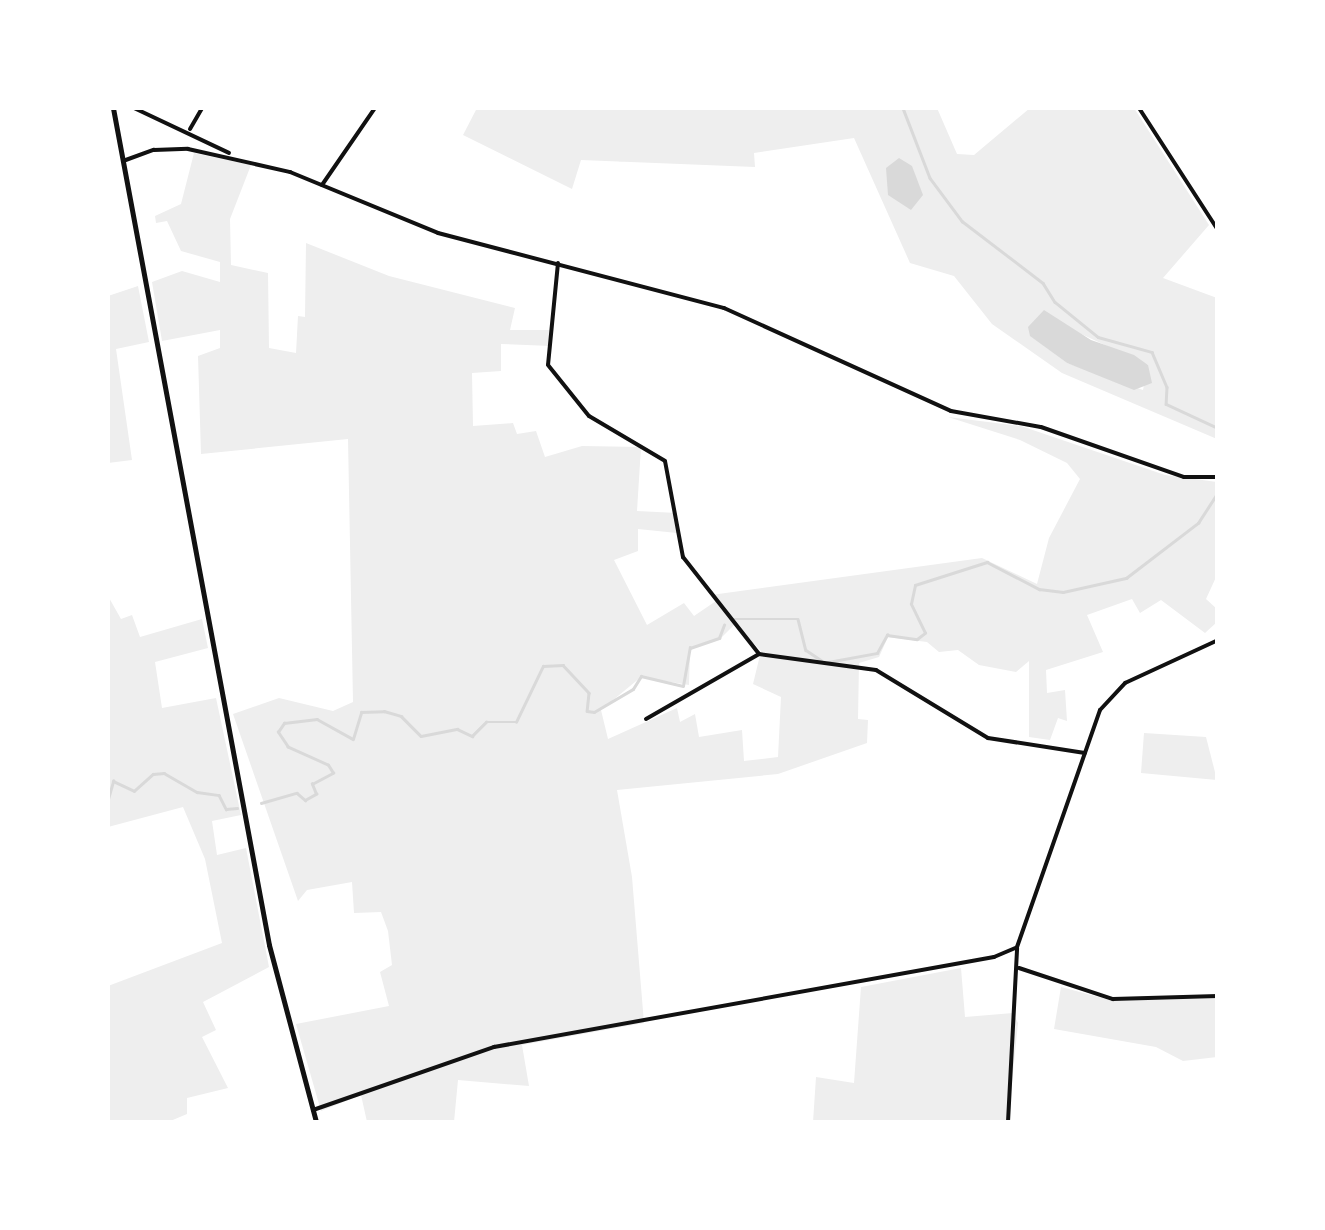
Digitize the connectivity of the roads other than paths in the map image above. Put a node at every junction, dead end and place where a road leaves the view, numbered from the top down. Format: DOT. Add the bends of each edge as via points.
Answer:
graph roads {
  1 [pos="113,108"];
  2 [pos="134,108"];
  3 [pos="202,108"];
  4 [pos="375,108"];
  5 [pos="1139,108"];
  6 [pos="190,129"];
  7 [pos="233,156"];
  8 [pos="123,161"];
  9 [pos="322,186"];
  10 [pos="1218,230"];
  11 [pos="558,263"];
  12 [pos="1218,477"];
  13 [pos="1218,640"];
  14 [pos="758,654"];
  15 [pos="646,719"];
  16 [pos="1085,753"];
  17 [pos="1017,946"];
  18 [pos="1019,968"];
  19 [pos="1218,996"];
  20 [pos="312,1110"];
  21 [pos="316,1122"];
  22 [pos="1008,1122"];
  1 -- 8 [label="main road"];
  2 -- 6 [label="street"];
  3 -- 6 [label="street"];
  4 -- 9 [label="street"];
  5 -- 10 [label="street"];
  6 -- 7 [label="street"];
  7 -- 8 [label="street" via="154,150"];
  7 -- 9 [label="street"];
  8 -- 20 [label="main road" via="269,945"];
  9 -- 11 [label="street" via="424,228"];
  11 -- 12 [label="street" via="724,308 951,411 1041,427 1184,476"];
  11 -- 14 [label="street" via="548,365 589,416 665,461 684,558"];
  13 -- 16 [label="street" via="1118,688 1100,710"];
  14 -- 15 [label="street"];
  14 -- 16 [label="street" via="876,670 988,738"];
  16 -- 17 [label="street"];
  17 -- 18 [label="street"];
  17 -- 20 [label="street" via="994,957 494,1047"];
  18 -- 19 [label="street" via="1113,1000"];
  18 -- 22 [label="street"];
  20 -- 21 [label="main road"];
}
